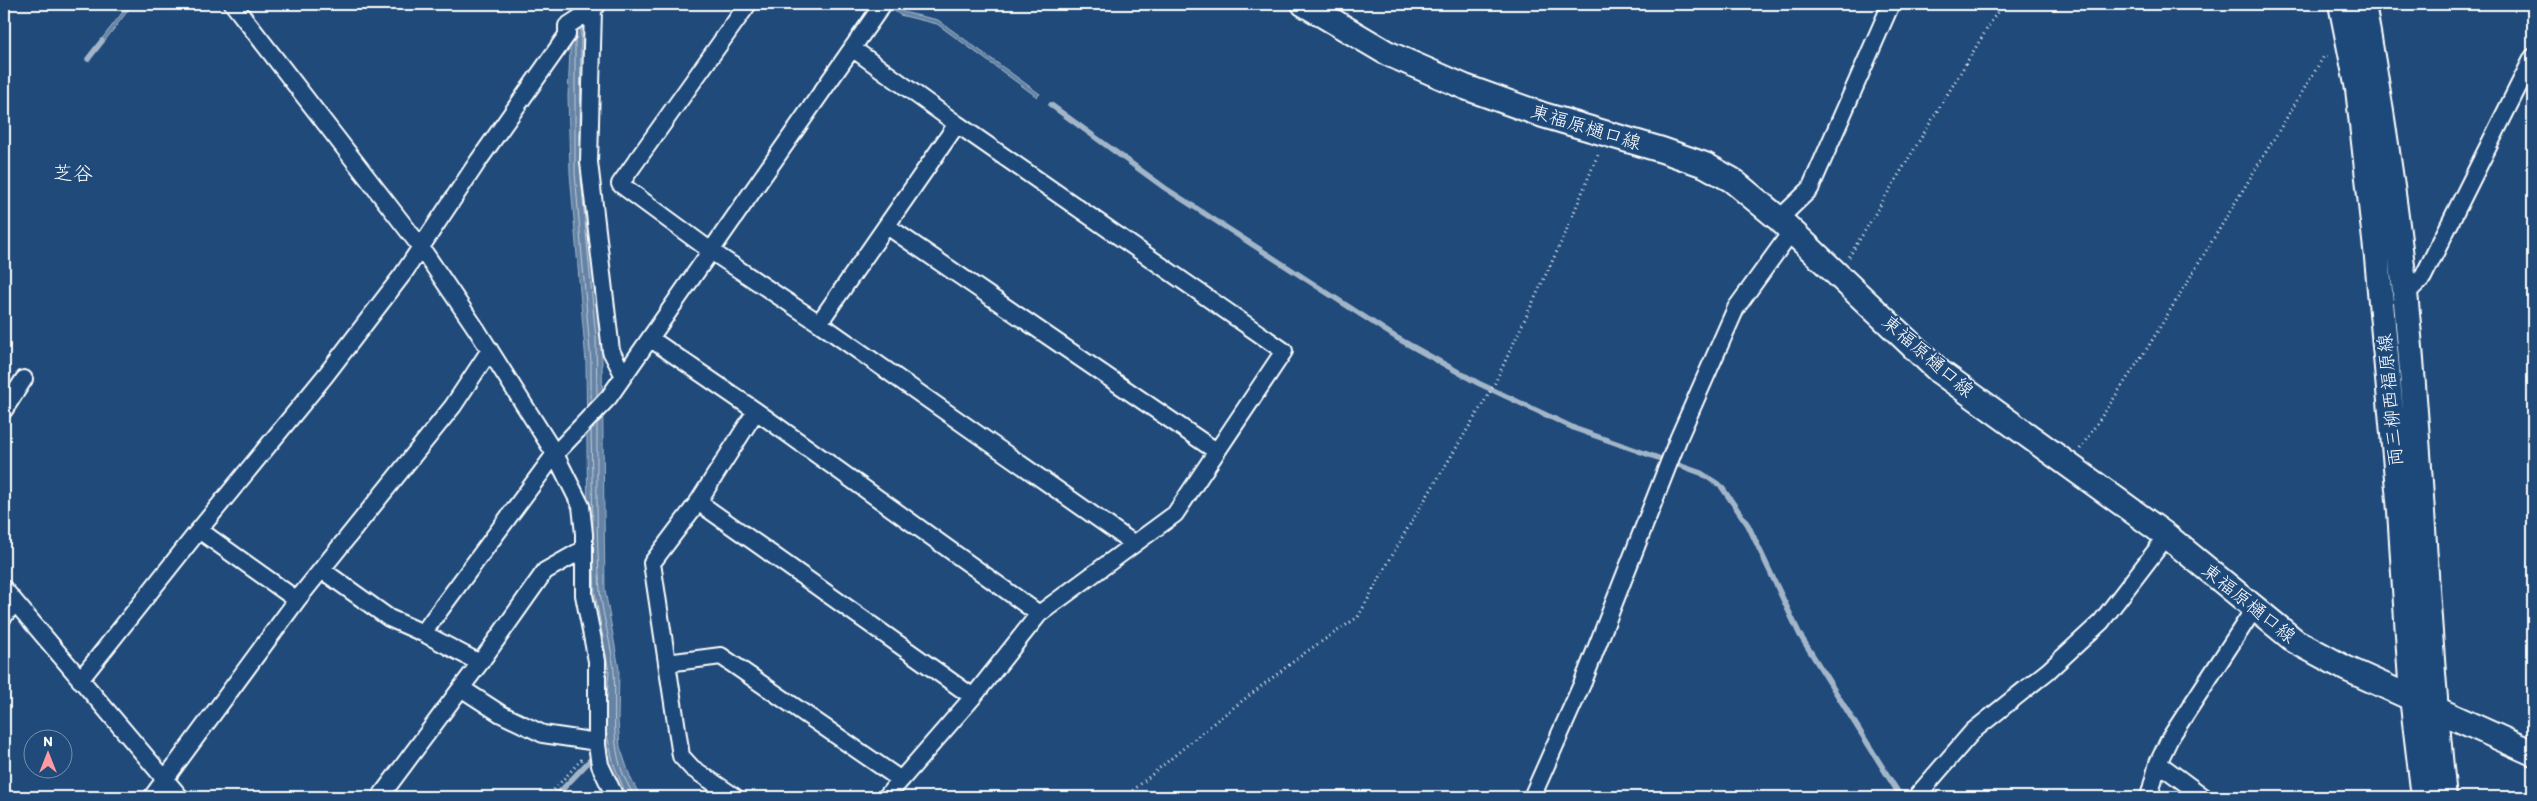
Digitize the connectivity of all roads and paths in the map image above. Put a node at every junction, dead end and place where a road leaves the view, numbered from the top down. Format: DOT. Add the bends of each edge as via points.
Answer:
graph roads {
  1 [pos="233,4"];
  2 [pos="748,4"];
  3 [pos="883,4"];
  4 [pos="1304,4"];
  5 [pos="1890,4"];
  6 [pos="2002,4"];
  7 [pos="2341,4"];
  8 [pos="2363,4"];
  9 [pos="592,9"];
  10 [pos="852,48"];
  11 [pos="2350,49"];
  12 [pos="2533,57"];
  13 [pos="2530,74"];
  14 [pos="957,124"];
  15 [pos="1607,134"];
  16 [pos="886,226"];
  17 [pos="1785,226"];
  18 [pos="420,246"];
  19 [pos="711,251"];
  20 [pos="1838,275"];
  21 [pos="2405,295"];
  22 [pos="819,323"];
  23 [pos="651,339"];
  24 [pos="490,350"];
  25 [pos="624,376"];
  26 [pos="24,379"];
  27 [pos="4,410"];
  28 [pos="756,412"];
  29 [pos="1216,451"];
  30 [pos="555,454"];
  31 [pos="2069,466"];
  32 [pos="698,502"];
  33 [pos="199,530"];
  34 [pos="2168,536"];
  35 [pos="1133,543"];
  36 [pos="584,549"];
  37 [pos="322,570"];
  38 [pos="4,589"];
  39 [pos="296,600"];
  40 [pos="15,602"];
  41 [pos="2254,609"];
  42 [pos="1039,614"];
  43 [pos="4,616"];
  44 [pos="423,633"];
  45 [pos="480,663"];
  46 [pos="667,663"];
  47 [pos="80,680"];
  48 [pos="461,688"];
  49 [pos="973,697"];
  50 [pos="2412,698"];
  51 [pos="2435,708"];
  52 [pos="597,743"];
  53 [pos="2533,753"];
  54 [pos="2158,763"];
  55 [pos="164,779"];
  56 [pos="901,780"];
  57 [pos="152,797"];
  58 [pos="180,797"];
  59 [pos="380,797"];
  60 [pos="547,797"];
  61 [pos="615,797"];
  62 [pos="734,797"];
  63 [pos="886,797"];
  64 [pos="1125,797"];
  65 [pos="1532,797"];
  66 [pos="1916,797"];
  67 [pos="2149,797"];
  68 [pos="2204,797"];
  69 [pos="2424,797"];
  70 [pos="2444,797"];
  1 -- 18 [label="street"];
  2 -- 19 [label="street" via="620,184"];
  3 -- 10 [label="street"];
  4 -- 15 [label="main road, 東福原樋口線" via="1387,53 1465,87"];
  5 -- 17 [label="street" via="1810,189"];
  6 -- 20 [label="path"];
  7 -- 11 [label="main road, 両三柳西福原線"];
  8 -- 21 [label="main road, 両三柳西福原線" via="2394,201"];
  9 -- 18 [label="street" via="567,26 567,34"];
  9 -- 25 [label="street" via="589,162 611,351"];
  10 -- 14 [label="street"];
  10 -- 19 [label="street"];
  11 -- 31 [label="path" via="2324,56 2148,347"];
  11 -- 50 [label="main road, 両三柳西福原線" via="2358,89 2377,258 2400,511"];
  12 -- 13 [label="street"];
  13 -- 21 [label="street" via="2423,277"];
  14 -- 16 [label="street"];
  14 -- 29 [label="street" via="1284,351"];
  15 -- 17 [label="main road, 東福原樋口線" via="1705,165 1732,180"];
  15 -- 64 [label="path" via="1565,234 1493,387 1358,617 1216,721"];
  16 -- 22 [label="street"];
  16 -- 29 [label="street"];
  17 -- 20 [label="main road, 東福原樋口線"];
  17 -- 65 [label="street" via="1736,308 1679,437 1583,682"];
  18 -- 24 [label="street"];
  18 -- 33 [label="street" via="403,274 325,376"];
  19 -- 22 [label="street"];
  19 -- 23 [label="street"];
  20 -- 31 [label="main road, 東福原樋口線" via="1940,372"];
  21 -- 51 [label="main road, 両三柳西福原線"];
  22 -- 35 [label="street"];
  23 -- 25 [label="street"];
  23 -- 28 [label="street"];
  24 -- 30 [label="street"];
  24 -- 37 [label="street" via="453,406"];
  25 -- 30 [label="street" via="610,397"];
  26 -- 27 [label="street"];
  28 -- 32 [label="street"];
  28 -- 42 [label="street"];
  29 -- 35 [label="street" via="1174,514"];
  30 -- 36 [label="street" via="581,506"];
  30 -- 44 [label="street"];
  31 -- 34 [label="main road, 東福原樋口線"];
  32 -- 46 [label="street" via="652,563"];
  32 -- 49 [label="street"];
  33 -- 39 [label="street"];
  33 -- 47 [label="street"];
  34 -- 41 [label="main road, 東福原樋口線"];
  34 -- 66 [label="street" via="2100,622 2048,671 1973,731"];
  35 -- 42 [label="street"];
  36 -- 45 [label="street" via="546,572"];
  36 -- 52 [label="street" via="584,595 597,661"];
  37 -- 39 [label="street"];
  37 -- 44 [label="street" via="389,618"];
  38 -- 40 [label="street"];
  39 -- 55 [label="street"];
  40 -- 43 [label="street"];
  40 -- 47 [label="street"];
  41 -- 50 [label="main road, 東福原樋口線" via="2303,646"];
  41 -- 54 [label="street" via="2170,738"];
  42 -- 49 [label="street"];
  44 -- 45 [label="street"];
  45 -- 48 [label="street"];
  46 -- 56 [label="street" via="720,656"];
  46 -- 62 [label="street" via="681,756 692,768"];
  47 -- 55 [label="street"];
  48 -- 52 [label="street" via="501,714 542,734"];
  48 -- 59 [label="street"];
  49 -- 56 [label="street"];
  50 -- 51 [label="main road, 東福原樋口線"];
  50 -- 69 [label="main road, 両三柳西福原線"];
  51 -- 53 [label="main road, 東福原樋口線"];
  51 -- 70 [label="main road, 両三柳西福原線"];
  52 -- 60 [label="path"];
  52 -- 61 [label="street" via="600,764"];
  54 -- 67 [label="street"];
  54 -- 68 [label="street"];
  55 -- 57 [label="street"];
  55 -- 58 [label="street"];
  56 -- 63 [label="street"];
}
